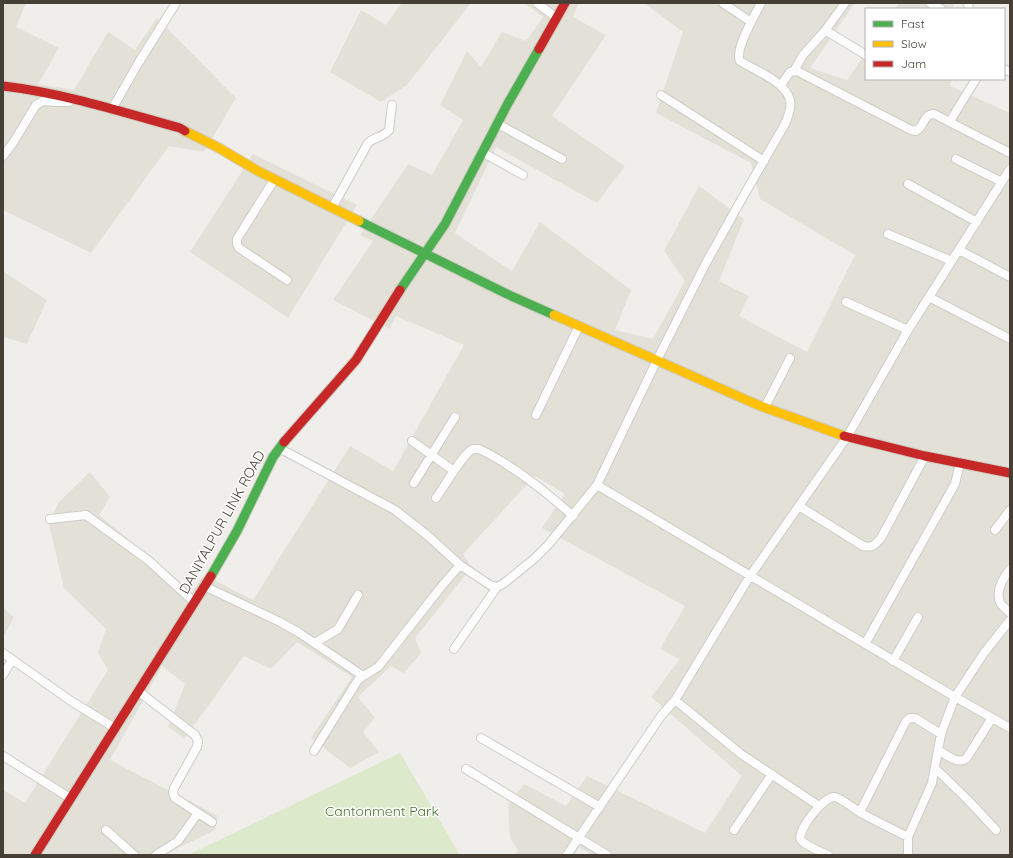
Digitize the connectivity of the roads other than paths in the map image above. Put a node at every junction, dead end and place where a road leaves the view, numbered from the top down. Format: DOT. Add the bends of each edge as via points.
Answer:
graph roads {
  1 [pos="176,3"];
  2 [pos="537,3"];
  3 [pos="565,3"];
  4 [pos="723,3"];
  5 [pos="761,3"];
  6 [pos="845,3"];
  7 [pos="930,3"];
  8 [pos="939,8"];
  9 [pos="557,18"];
  10 [pos="751,22"];
  11 [pos="824,32"];
  12 [pos="865,54"];
  13 [pos="794,71"];
  14 [pos="975,80"];
  15 [pos="781,85"];
  16 [pos="3,86"];
  17 [pos="661,96"];
  18 [pos="78,101"];
  19 [pos="392,106"];
  20 [pos="112,109"];
  21 [pos="950,121"];
  22 [pos="498,124"];
  23 [pos="482,152"];
  24 [pos="1010,153"];
  25 [pos="3,156"];
  26 [pos="562,159"];
  27 [pos="956,159"];
  28 [pos="764,161"];
  29 [pos="1010,168"];
  30 [pos="523,175"];
  31 [pos="274,180"];
  32 [pos="1002,182"];
  33 [pos="908,184"];
  34 [pos="332,208"];
  35 [pos="977,222"];
  36 [pos="888,234"];
  37 [pos="959,250"];
  38 [pos="424,254"];
  39 [pos="952,261"];
  40 [pos="1010,277"];
  41 [pos="287,280"];
  42 [pos="929,297"];
  43 [pos="846,302"];
  44 [pos="579,326"];
  45 [pos="908,330"];
  46 [pos="1010,339"];
  47 [pos="790,358"];
  48 [pos="657,360"];
  49 [pos="765,408"];
  50 [pos="536,415"];
  51 [pos="455,417"];
  52 [pos="847,437"];
  53 [pos="412,441"];
  54 [pos="279,448"];
  55 [pos="431,454"];
  56 [pos="925,456"];
  57 [pos="960,463"];
  58 [pos="454,471"];
  59 [pos="1010,473"];
  60 [pos="414,482"];
  61 [pos="597,484"];
  62 [pos="436,498"];
  63 [pos="799,506"];
  64 [pos="1010,510"];
  65 [pos="573,516"];
  66 [pos="50,519"];
  67 [pos="995,530"];
  68 [pos="460,565"];
  69 [pos="1010,569"];
  70 [pos="750,576"];
  71 [pos="204,586"];
  72 [pos="497,587"];
  73 [pos="358,595"];
  74 [pos="194,602"];
  75 [pos="1010,613"];
  76 [pos="918,617"];
  77 [pos="1010,620"];
  78 [pos="315,643"];
  79 [pos="865,644"];
  80 [pos="454,649"];
  81 [pos="3,653"];
  82 [pos="12,660"];
  83 [pos="893,661"];
  84 [pos="3,675"];
  85 [pos="363,676"];
  86 [pos="138,691"];
  87 [pos="955,697"];
  88 [pos="674,700"];
  89 [pos="992,718"];
  90 [pos="115,728"];
  91 [pos="1010,728"];
  92 [pos="941,734"];
  93 [pos="481,738"];
  94 [pos="938,750"];
  95 [pos="314,751"];
  96 [pos="3,756"];
  97 [pos="466,768"];
  98 [pos="936,769"];
  99 [pos="772,774"];
  100 [pos="70,798"];
  101 [pos="819,806"];
  102 [pos="600,807"];
  103 [pos="860,812"];
  104 [pos="198,813"];
  105 [pos="212,822"];
  106 [pos="106,830"];
  107 [pos="734,830"];
  108 [pos="996,830"];
  109 [pos="908,837"];
  110 [pos="580,838"];
  111 [pos="35,855"];
  112 [pos="134,855"];
  113 [pos="156,855"];
  114 [pos="567,855"];
  115 [pos="607,855"];
  116 [pos="828,855"];
  117 [pos="908,855"];
  1 -- 20 [label="street"];
  2 -- 9 [label="street"];
  3 -- 9 [label="street, DANIYALPUR LINK ROAD"];
  4 -- 10 [label="street"];
  5 -- 10 [label="street"];
  6 -- 11 [label="street"];
  7 -- 8 [label="street"];
  9 -- 22 [label="street, DANIYALPUR LINK ROAD"];
  10 -- 15 [label="street" via="738,57 740,61"];
  11 -- 12 [label="street"];
  11 -- 13 [label="street" via="803,55"];
  13 -- 15 [label="street" via="790,72"];
  13 -- 21 [label="street" via="911,130 921,129 930,114"];
  14 -- 21 [label="street"];
  15 -- 28 [label="street" via="790,100 789,114"];
  16 -- 18 [label="street" via="29,89"];
  17 -- 28 [label="street"];
  18 -- 20 [label="street"];
  18 -- 25 [label="street" via="43,101 36,104"];
  19 -- 34 [label="street" via="389,130 368,143"];
  20 -- 31 [label="street" via="180,128"];
  21 -- 24 [label="street"];
  22 -- 23 [label="street, DANIYALPUR LINK ROAD"];
  22 -- 26 [label="street"];
  23 -- 30 [label="street"];
  23 -- 38 [label="street, DANIYALPUR LINK ROAD" via="445,224"];
  27 -- 32 [label="street"];
  28 -- 48 [label="street" via="706,263"];
  29 -- 32 [label="street"];
  31 -- 34 [label="street"];
  31 -- 41 [label="street" via="237,239 237,244 239,248"];
  32 -- 35 [label="street"];
  33 -- 35 [label="street"];
  34 -- 38 [label="street"];
  35 -- 37 [label="street"];
  36 -- 39 [label="street"];
  37 -- 39 [label="street"];
  37 -- 40 [label="street"];
  38 -- 44 [label="street"];
  38 -- 54 [label="street, DANIYALPUR LINK ROAD" via="356,360"];
  39 -- 42 [label="street"];
  42 -- 45 [label="street"];
  42 -- 46 [label="street"];
  43 -- 45 [label="street"];
  44 -- 48 [label="street"];
  44 -- 50 [label="street"];
  45 -- 52 [label="street"];
  47 -- 49 [label="street"];
  48 -- 49 [label="street"];
  48 -- 61 [label="street"];
  49 -- 52 [label="street"];
  51 -- 55 [label="street"];
  52 -- 56 [label="street"];
  52 -- 63 [label="street"];
  53 -- 55 [label="street"];
  54 -- 68 [label="street" via="395,510"];
  54 -- 71 [label="street, DANIYALPUR LINK ROAD" via="237,531"];
  55 -- 58 [label="street"];
  55 -- 60 [label="street"];
  56 -- 57 [label="street"];
  56 -- 63 [label="street" via="875,545 863,546"];
  57 -- 59 [label="street"];
  57 -- 79 [label="street" via="955,484"];
  58 -- 62 [label="street"];
  58 -- 65 [label="street" via="467,454 479,449 544,490"];
  61 -- 65 [label="street"];
  61 -- 70 [label="street"];
  63 -- 70 [label="street"];
  64 -- 67 [label="street"];
  65 -- 72 [label="street" via="534,559"];
  66 -- 74 [label="street" via="86,515 148,560"];
  68 -- 72 [label="street"];
  68 -- 85 [label="street" via="379,666"];
  69 -- 75 [label="street" via="1002,581 999,599"];
  70 -- 79 [label="street"];
  70 -- 88 [label="street"];
  71 -- 74 [label="street, DANIYALPUR LINK ROAD"];
  71 -- 78 [label="street" via="280,622"];
  72 -- 80 [label="street"];
  73 -- 78 [label="street" via="338,629"];
  74 -- 86 [label="street, DANIYALPUR LINK ROAD"];
  76 -- 83 [label="street"];
  77 -- 87 [label="street"];
  78 -- 85 [label="street"];
  79 -- 83 [label="street"];
  81 -- 82 [label="street"];
  82 -- 84 [label="street"];
  82 -- 90 [label="street"];
  83 -- 87 [label="street"];
  85 -- 95 [label="street"];
  86 -- 90 [label="street, DANIYALPUR LINK ROAD"];
  86 -- 104 [label="street" via="195,735 198,741 198,747 173,793 176,798"];
  87 -- 89 [label="street"];
  87 -- 92 [label="street"];
  88 -- 99 [label="street" via="741,754"];
  88 -- 102 [label="street"];
  89 -- 91 [label="street"];
  89 -- 94 [label="street" via="966,759 960,762"];
  90 -- 100 [label="street, DANIYALPUR LINK ROAD"];
  92 -- 94 [label="street"];
  92 -- 103 [label="street" via="915,718 906,721"];
  93 -- 102 [label="street"];
  94 -- 98 [label="street"];
  96 -- 100 [label="street"];
  97 -- 110 [label="street"];
  98 -- 108 [label="street"];
  98 -- 109 [label="street"];
  99 -- 101 [label="street"];
  99 -- 107 [label="street"];
  100 -- 111 [label="street, DANIYALPUR LINK ROAD"];
  101 -- 103 [label="street" via="834,797"];
  101 -- 116 [label="street" via="805,825 801,840"];
  102 -- 110 [label="street"];
  103 -- 109 [label="street"];
  104 -- 105 [label="street"];
  104 -- 113 [label="street" via="178,841"];
  106 -- 112 [label="street"];
  109 -- 117 [label="street"];
  110 -- 114 [label="street"];
  110 -- 115 [label="street"];
}
